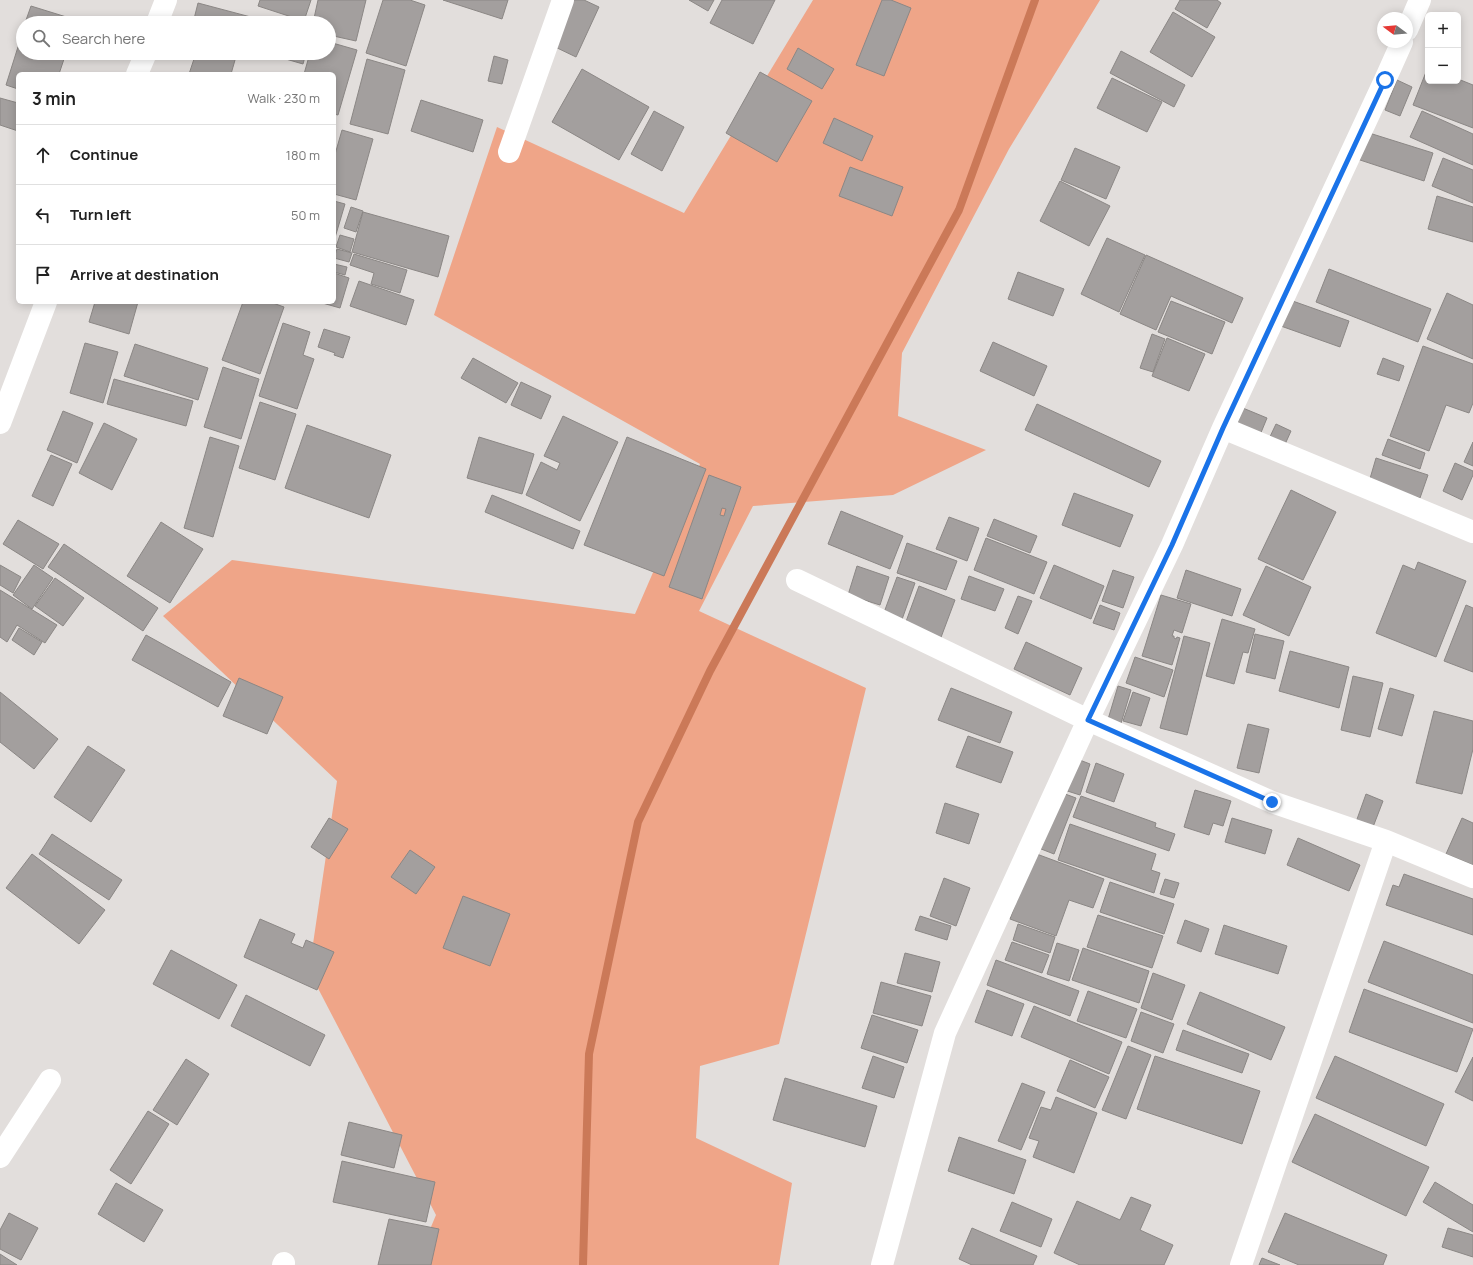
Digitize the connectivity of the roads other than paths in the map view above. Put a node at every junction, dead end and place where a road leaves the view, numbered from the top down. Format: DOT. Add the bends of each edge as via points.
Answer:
graph roads {
  1 [pos="166,0"];
  2 [pos="563,0"];
  3 [pos="1420,0"];
  4 [pos="160,16"];
  5 [pos="1413,16"];
  6 [pos="1399,48"];
  7 [pos="143,60"];
  8 [pos="138,72"];
  9 [pos="509,152"];
  10 [pos="45,304"];
  11 [pos="0,423"];
  12 [pos="1223,428"];
  13 [pos="1473,532"];
  14 [pos="797,580"];
  15 [pos="1088,720"];
  16 [pos="1386,842"];
  17 [pos="1473,877"];
  18 [pos="50,1080"];
  19 [pos="0,1157"];
  20 [pos="882,1265"];
  21 [pos="1240,1265"];
  1 -- 4 [label="street"];
  2 -- 9 [label="street"];
  3 -- 5 [label="street"];
  6 -- 12 [label="street"];
  7 -- 8 [label="street"];
  10 -- 11 [label="street"];
  12 -- 13 [label="street"];
  12 -- 15 [label="street" via="1172,545"];
  14 -- 15 [label="street"];
  15 -- 16 [label="street" via="1272,802"];
  15 -- 20 [label="street" via="945,1033"];
  16 -- 17 [label="street"];
  16 -- 21 [label="street"];
  18 -- 19 [label="street"];
}
